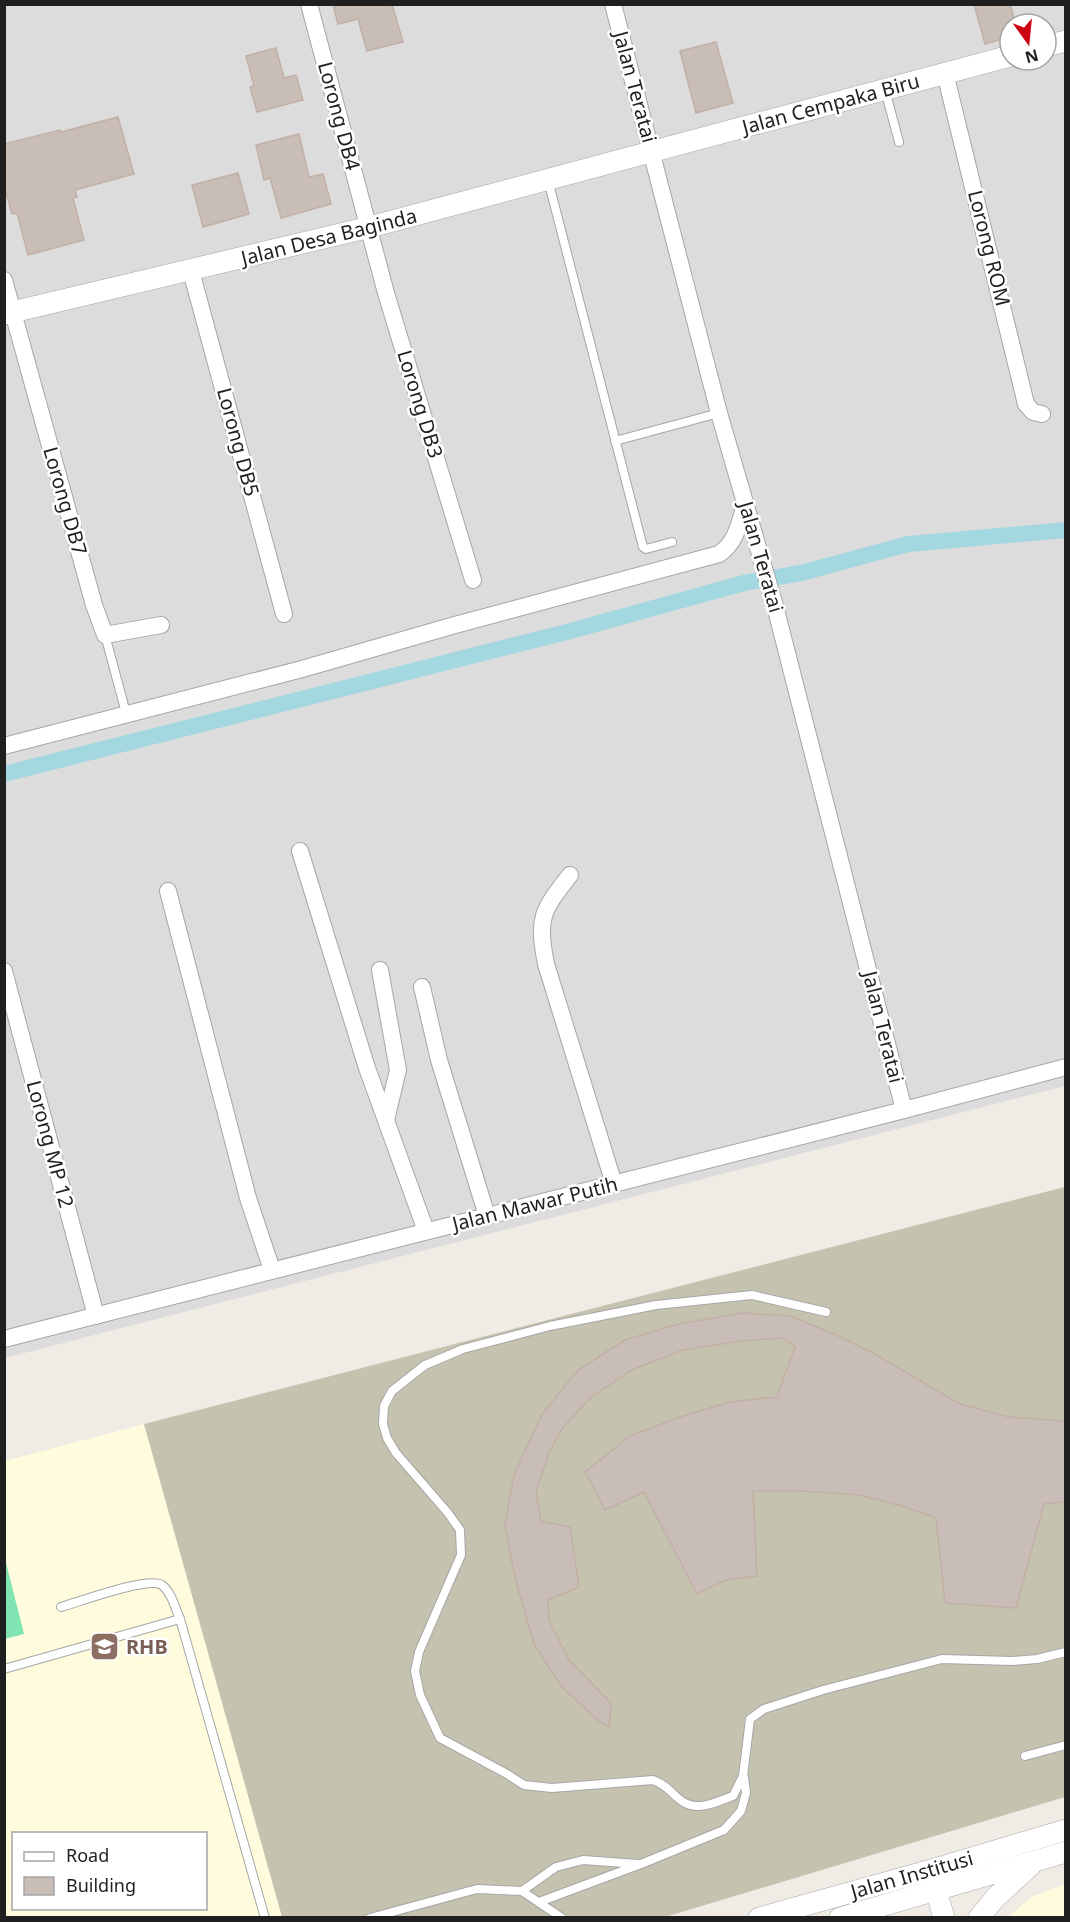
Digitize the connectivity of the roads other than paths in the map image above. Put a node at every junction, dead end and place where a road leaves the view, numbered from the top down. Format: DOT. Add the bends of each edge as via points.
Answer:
graph roads {
  1 [pos="309,4"];
  2 [pos="613,4"];
  3 [pos="998,59"];
  4 [pos="945,73"];
  5 [pos="885,89"];
  6 [pos="899,142"];
  7 [pos="652,151"];
  8 [pos="548,180"];
  9 [pos="370,227"];
  10 [pos="191,271"];
  11 [pos="4,280"];
  12 [pos="9,313"];
  13 [pos="719,412"];
  14 [pos="1042,414"];
  15 [pos="615,441"];
  16 [pos="745,504"];
  17 [pos="672,542"];
  18 [pos="473,580"];
  19 [pos="284,614"];
  20 [pos="161,625"];
  21 [pos="105,634"];
  22 [pos="126,713"];
  23 [pos="4,746"];
  24 [pos="300,851"];
  25 [pos="570,875"];
  26 [pos="168,891"];
  27 [pos="380,970"];
  28 [pos="4,971"];
  29 [pos="422,987"];
  30 [pos="1065,1067"];
  31 [pos="904,1110"];
  32 [pos="386,1120"];
  33 [pos="614,1184"];
  34 [pos="487,1216"];
  35 [pos="426,1231"];
  36 [pos="272,1270"];
  37 [pos="826,1312"];
  38 [pos="96,1316"];
  39 [pos="7,1334"];
  40 [pos="61,1607"];
  41 [pos="180,1619"];
  42 [pos="1065,1652"];
  43 [pos="4,1668"];
  44 [pos="1065,1745"];
  45 [pos="1025,1756"];
  46 [pos="744,1776"];
  47 [pos="1065,1830"];
  48 [pos="1065,1852"];
  49 [pos="1036,1860"];
  50 [pos="641,1864"];
  51 [pos="933,1880"];
  52 [pos="522,1891"];
  53 [pos="904,1898"];
  54 [pos="538,1902"];
  55 [pos="265,1917"];
  56 [pos="370,1917"];
  57 [pos="562,1917"];
  58 [pos="759,1917"];
  59 [pos="840,1917"];
  60 [pos="944,1917"];
  61 [pos="980,1917"];
  1 -- 9 [label="street, Lorong DB4"];
  2 -- 7 [label="street, Jalan Teratai"];
  3 -- 4 [label="street, Jalan Cempaka Biru"];
  4 -- 5 [label="street, Jalan Cempaka Biru"];
  4 -- 14 [label="street, Lorong ROM" via="1026,404 1033,412"];
  5 -- 6 [label="lane"];
  5 -- 7 [label="street, Jalan Cempaka Biru"];
  7 -- 8 [label="street, Jalan Desa Baginda"];
  7 -- 13 [label="street, Jalan Teratai"];
  8 -- 9 [label="street, Jalan Desa Baginda"];
  8 -- 15 [label="lane"];
  9 -- 10 [label="street, Jalan Desa Baginda"];
  9 -- 18 [label="street, Lorong DB3" via="386,293"];
  10 -- 12 [label="street, Jalan Desa Baginda"];
  10 -- 19 [label="street, Lorong DB5"];
  11 -- 12 [label="street, Lorong DB7"];
  12 -- 21 [label="street, Lorong DB7"];
  13 -- 15 [label="lane"];
  13 -- 16 [label="street, Jalan Teratai"];
  15 -- 17 [label="lane" via="643,547"];
  16 -- 22 [label="street" via="729,548 719,554 302,669"];
  16 -- 31 [label="street, Jalan Teratai" via="776,606"];
  20 -- 21 [label="street"];
  21 -- 22 [label="lane"];
  22 -- 23 [label="street"];
  24 -- 32 [label="street"];
  25 -- 33 [label="street" via="543,915 542,947"];
  26 -- 36 [label="street" via="248,1198"];
  27 -- 32 [label="street" via="398,1070"];
  28 -- 38 [label="street, Lorong MP 12"];
  29 -- 34 [label="street" via="439,1060"];
  30 -- 31 [label="street, Jalan Mawar Putih"];
  31 -- 33 [label="street, Jalan Mawar Putih"];
  32 -- 35 [label="street"];
  33 -- 34 [label="street, Jalan Mawar Putih"];
  34 -- 35 [label="street, Jalan Mawar Putih"];
  35 -- 36 [label="street, Jalan Mawar Putih"];
  36 -- 38 [label="street, Jalan Mawar Putih"];
  37 -- 46 [label="lane" via="752,1295 656,1305 550,1326 463,1348 425,1365 392,1391 384,1406 383,1424 396,1453 460,1530 461,1555 419,1652 415,1671 420,1695 440,1738 524,1785 552,1788 653,1780 665,1784 686,1803 705,1806 733,1796"];
  38 -- 39 [label="street, Jalan Mawar Putih"];
  40 -- 41 [label="lane" via="151,1582 161,1584 170,1594"];
  41 -- 43 [label="lane"];
  41 -- 55 [label="lane"];
  42 -- 46 [label="lane" via="1012,1661 942,1659 764,1709 750,1719"];
  44 -- 45 [label="lane"];
  46 -- 50 [label="lane" via="746,1793 741,1811 724,1830"];
  47 -- 51 [label="street, Jalan Institusi"];
  48 -- 49 [label="street, Jalan Institusi"];
  49 -- 51 [label="street, Jalan Institusi"];
  49 -- 61 [label="street"];
  50 -- 52 [label="lane" via="583,1860 556,1867"];
  50 -- 54 [label="lane"];
  51 -- 53 [label="street, Jalan Institusi"];
  51 -- 60 [label="street"];
  52 -- 54 [label="lane"];
  52 -- 56 [label="lane" via="477,1889"];
  53 -- 58 [label="street, Jalan Institusi"];
  53 -- 59 [label="street, Jalan Institusi"];
  54 -- 57 [label="lane"];
}
